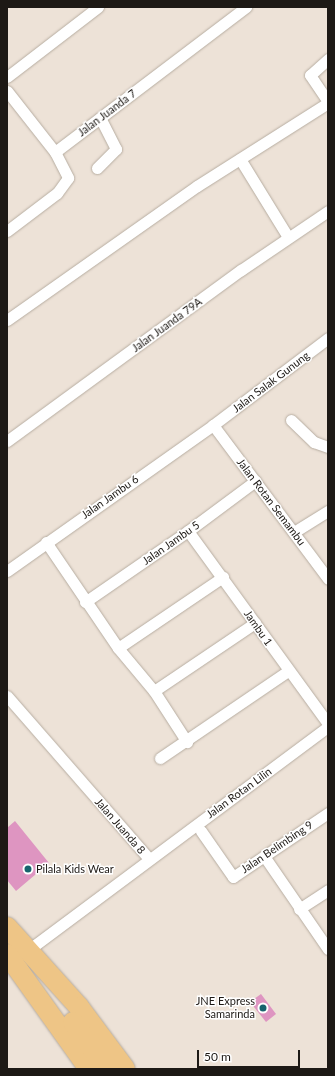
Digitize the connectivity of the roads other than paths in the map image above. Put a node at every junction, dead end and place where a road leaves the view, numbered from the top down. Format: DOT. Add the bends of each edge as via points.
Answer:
graph roads {
  1 [pos="98,7"];
  2 [pos="246,7"];
  3 [pos="328,59"];
  4 [pos="7,77"];
  5 [pos="7,91"];
  6 [pos="327,103"];
  7 [pos="100,118"];
  8 [pos="55,152"];
  9 [pos="240,159"];
  10 [pos="97,168"];
  11 [pos="328,211"];
  12 [pos="7,230"];
  13 [pos="288,237"];
  14 [pos="7,320"];
  15 [pos="328,338"];
  16 [pos="291,420"];
  17 [pos="214,425"];
  18 [pos="7,441"];
  19 [pos="328,447"];
  20 [pos="254,481"];
  21 [pos="328,511"];
  22 [pos="188,531"];
  23 [pos="294,532"];
  24 [pos="46,542"];
  25 [pos="7,570"];
  26 [pos="223,578"];
  27 [pos="328,579"];
  28 [pos="85,602"];
  29 [pos="255,623"];
  30 [pos="118,648"];
  31 [pos="288,671"];
  32 [pos="154,691"];
  33 [pos="7,696"];
  34 [pos="328,726"];
  35 [pos="187,742"];
  36 [pos="160,758"];
  37 [pos="328,813"];
  38 [pos="200,831"];
  39 [pos="264,856"];
  40 [pos="149,859"];
  41 [pos="328,890"];
  42 [pos="299,909"];
  43 [pos="7,927"];
  44 [pos="328,949"];
  45 [pos="7,954"];
  46 [pos="28,960"];
  47 [pos="89,1069"];
  48 [pos="108,1069"];
  49 [pos="125,1069"];
  1 -- 4 [label="street"];
  2 -- 7 [label="street, Jalan Juanda 7"];
  3 -- 6 [label="street" via="310,75"];
  5 -- 8 [label="street"];
  6 -- 9 [label="street"];
  7 -- 8 [label="street, Jalan Juanda 7"];
  7 -- 10 [label="street" via="116,149"];
  8 -- 12 [label="street" via="67,174 66,183"];
  9 -- 13 [label="street"];
  9 -- 14 [label="street"];
  11 -- 13 [label="street, Jalan Juanda 79A"];
  13 -- 18 [label="street, Jalan Juanda 79A"];
  15 -- 17 [label="street, Jalan Salak Gunung"];
  16 -- 19 [label="street" via="314,442"];
  17 -- 20 [label="street, Jalan Rotan Semambu"];
  17 -- 24 [label="street, Jalan Jambu 6"];
  20 -- 22 [label="street, Jalan Jambu 5"];
  20 -- 23 [label="street, Jalan Rotan Semambu"];
  21 -- 23 [label="street"];
  22 -- 26 [label="street, Jambu 1"];
  22 -- 28 [label="street, Jalan Jambu 5"];
  23 -- 27 [label="street, Jalan Rotan Semambu"];
  24 -- 25 [label="street, Jalan Jambu 6"];
  24 -- 28 [label="street"];
  26 -- 29 [label="street, Jambu 1"];
  26 -- 30 [label="street"];
  28 -- 30 [label="street"];
  29 -- 31 [label="street, Jambu 1"];
  29 -- 32 [label="street"];
  30 -- 32 [label="street"];
  31 -- 34 [label="street, Jambu 1"];
  31 -- 35 [label="street"];
  32 -- 35 [label="street"];
  33 -- 40 [label="street, Jalan Juanda 8"];
  34 -- 40 [label="street, Jalan Rotan Lilin"];
  35 -- 36 [label="street"];
  37 -- 39 [label="street, Jalan Belimbing 9"];
  38 -- 39 [label="street, Jalan Belimbing 9" via="232,877"];
  39 -- 42 [label="street"];
  40 -- 46 [label="street, Jalan Juanda 8"];
  41 -- 42 [label="street"];
  42 -- 44 [label="street"];
  43 -- 46 [label="highway"];
  45 -- 46 [label="highway"];
  46 -- 47 [label="highway"];
  46 -- 48 [label="highway"];
  46 -- 49 [label="highway" via="79,1007"];
}
